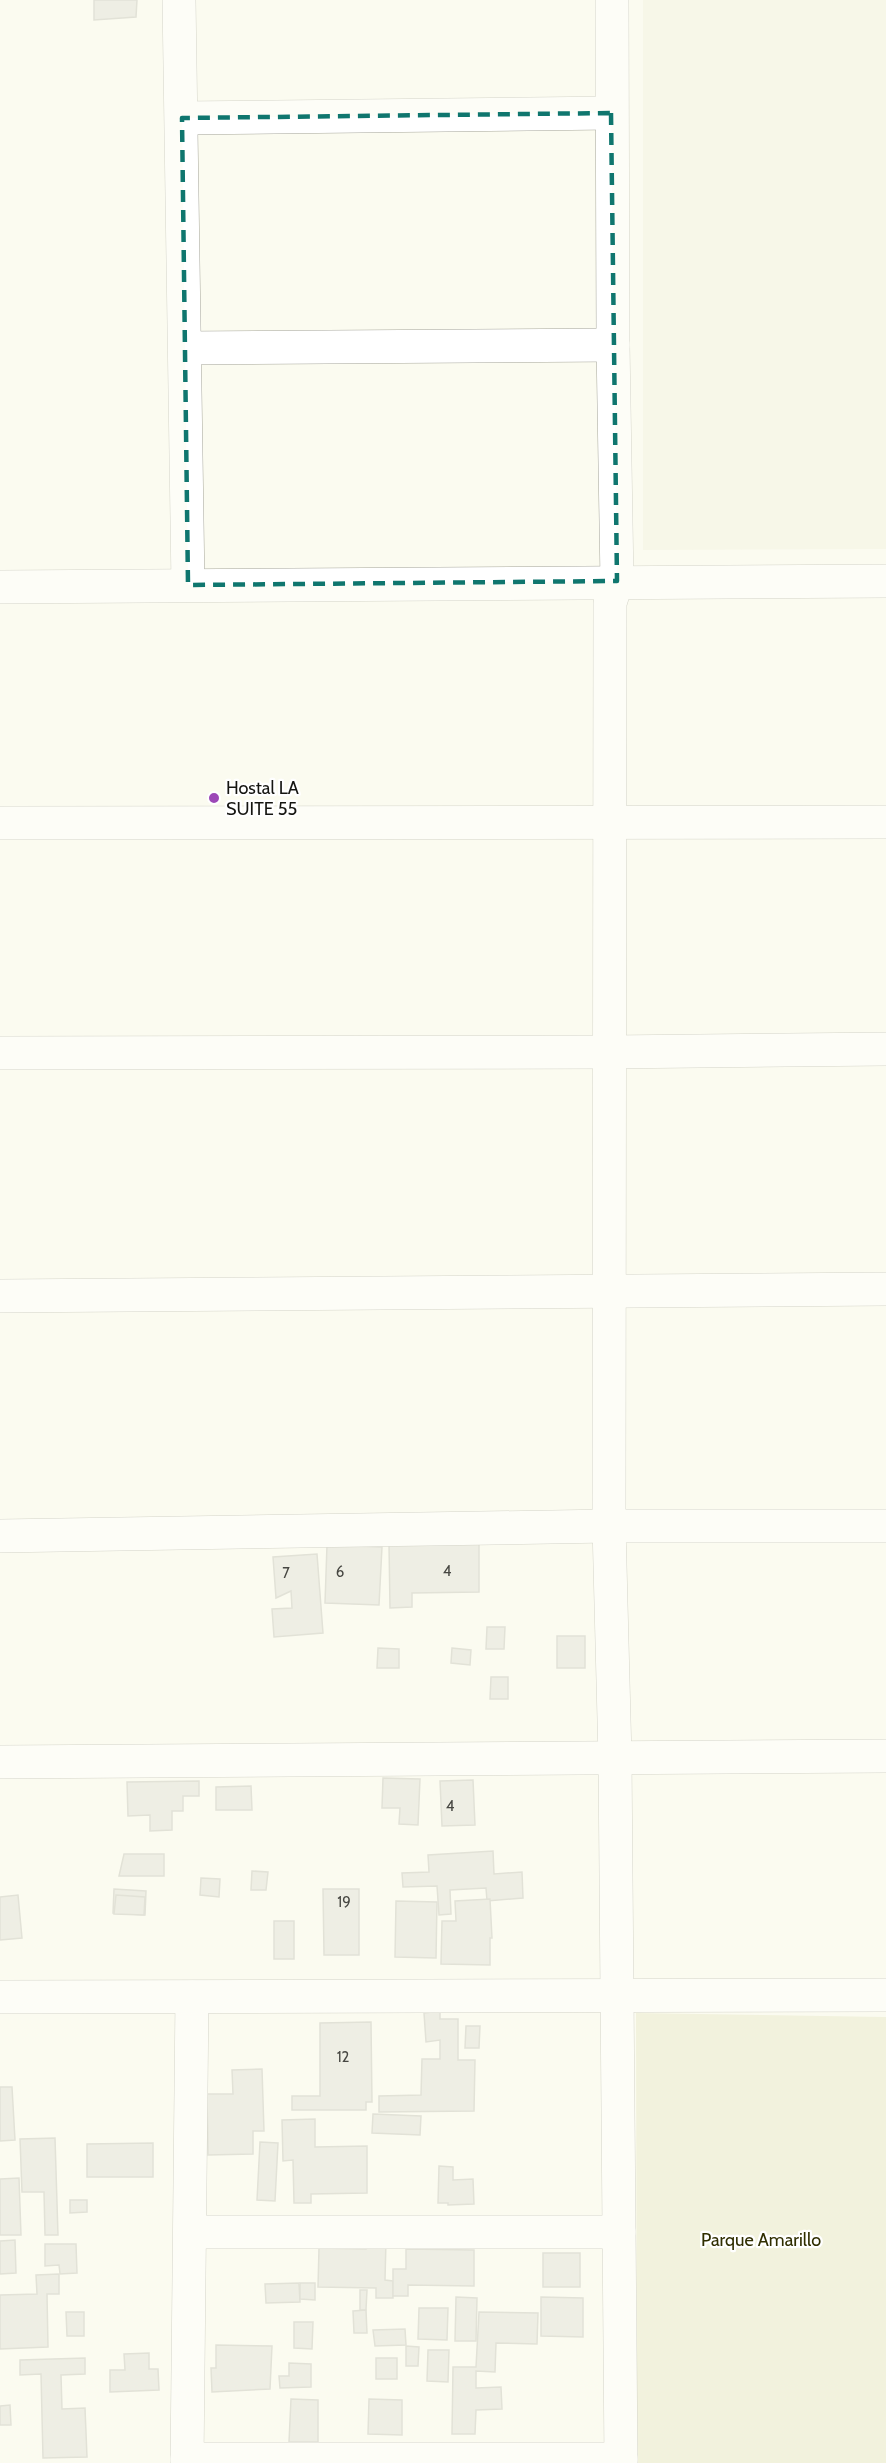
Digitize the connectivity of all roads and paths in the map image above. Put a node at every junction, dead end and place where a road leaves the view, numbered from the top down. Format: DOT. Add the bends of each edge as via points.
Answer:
graph roads {
  1 [pos="179,0"];
  2 [pos="612,0"];
  3 [pos="611,113"];
  4 [pos="182,118"];
  5 [pos="613,345"];
  6 [pos="185,348"];
  7 [pos="886,580"];
  8 [pos="618,581"];
  9 [pos="188,585"];
  10 [pos="0,587"];
  11 [pos="886,822"];
  12 [pos="0,823"];
  13 [pos="609,823"];
  14 [pos="886,1049"];
  15 [pos="611,1052"];
  16 [pos="0,1053"];
  17 [pos="886,1289"];
  18 [pos="610,1291"];
  19 [pos="0,1296"];
  20 [pos="609,1526"];
  21 [pos="886,1526"];
  22 [pos="0,1536"];
  23 [pos="886,1756"];
  24 [pos="615,1758"];
  25 [pos="0,1762"];
  26 [pos="886,1995"];
  27 [pos="0,1996"];
  28 [pos="192,1996"];
  29 [pos="617,1996"];
  30 [pos="190,2232"];
  31 [pos="619,2232"];
  32 [pos="187,2461"];
  33 [pos="621,2461"];
  1 -- 4 [label="street"];
  2 -- 3 [label="street"];
  3 -- 4 [label="street"];
  3 -- 5 [label="street"];
  4 -- 6 [label="street"];
  5 -- 6 [label="street"];
  5 -- 8 [label="street"];
  6 -- 9 [label="street"];
  7 -- 8 [label="street"];
  8 -- 9 [label="street"];
  8 -- 13 [label="street" via="610,603"];
  9 -- 10 [label="street"];
  11 -- 13 [label="street"];
  12 -- 13 [label="street"];
  13 -- 15 [label="street"];
  14 -- 15 [label="street"];
  15 -- 16 [label="street"];
  15 -- 18 [label="street"];
  17 -- 18 [label="street"];
  18 -- 19 [label="street"];
  18 -- 20 [label="street"];
  20 -- 21 [label="street"];
  20 -- 22 [label="street"];
  20 -- 24 [label="street"];
  23 -- 24 [label="street"];
  24 -- 25 [label="street"];
  24 -- 29 [label="street"];
  26 -- 29 [label="street"];
  27 -- 28 [label="street"];
  28 -- 29 [label="street"];
  28 -- 30 [label="street"];
  29 -- 31 [label="street"];
  30 -- 31 [label="street"];
  30 -- 32 [label="street"];
  31 -- 33 [label="street"];
  32 -- 33 [label="street"];
}
